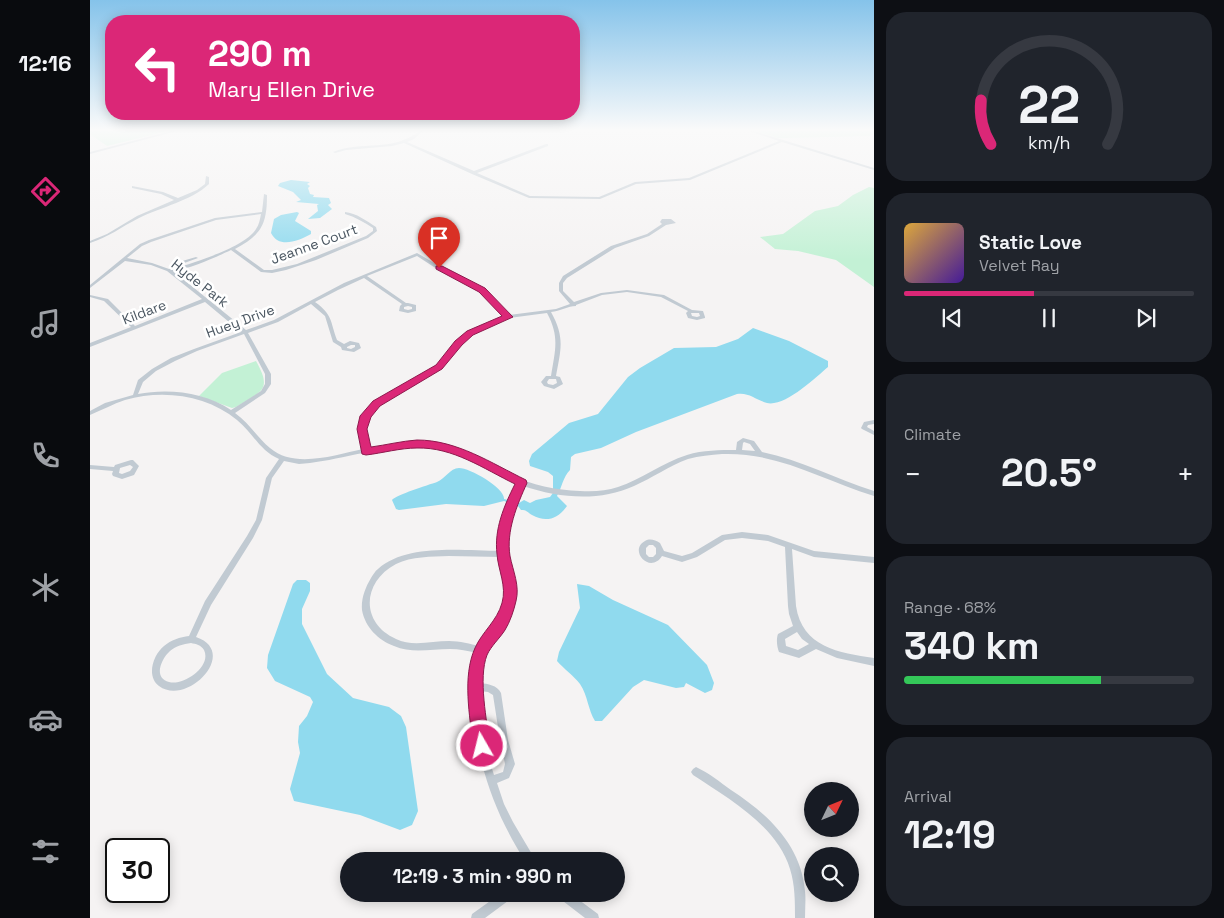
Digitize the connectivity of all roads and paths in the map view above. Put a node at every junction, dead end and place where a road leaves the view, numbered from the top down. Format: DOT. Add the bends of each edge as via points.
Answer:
graph roads {
  1 [pos="475,174"];
  2 [pos="704,174"];
  3 [pos="206,177"];
  4 [pos="133,187"];
  5 [pos="265,195"];
  6 [pos="178,200"];
  7 [pos="264,213"];
  8 [pos="346,213"];
  9 [pos="666,224"];
  10 [pos="90,242"];
  11 [pos="230,248"];
  12 [pos="123,260"];
  13 [pos="171,269"];
  14 [pos="364,276"];
  15 [pos="90,287"];
  16 [pos="90,296"];
  17 [pos="206,300"];
  18 [pos="311,302"];
  19 [pos="406,305"];
  20 [pos="574,305"];
  21 [pos="548,311"];
  22 [pos="691,311"];
  23 [pos="508,317"];
  24 [pos="134,327"];
  25 [pos="244,332"];
  26 [pos="90,345"];
  27 [pos="344,346"];
  28 [pos="553,377"];
  29 [pos="135,394"];
  30 [pos="232,412"];
  31 [pos="90,413"];
  32 [pos="874,422"];
  33 [pos="874,433"];
  34 [pos="739,451"];
  35 [pos="366,452"];
  36 [pos="759,453"];
  37 [pos="282,459"];
  38 [pos="90,467"];
  39 [pos="116,469"];
  40 [pos="521,483"];
  41 [pos="874,494"];
  42 [pos="788,545"];
  43 [pos="661,553"];
  44 [pos="503,554"];
  45 [pos="874,560"];
  46 [pos="798,626"];
  47 [pos="190,639"];
  48 [pos="815,645"];
  49 [pos="481,650"];
  50 [pos="874,662"];
  51 [pos="476,686"];
  52 [pos="696,772"];
  53 [pos="490,781"];
  54 [pos="525,852"];
  55 [pos="497,902"];
  56 [pos="574,902"];
  57 [pos="476,918"];
  58 [pos="594,918"];
  59 [pos="800,918"];
  1 -- 2 [label="street" via="529,197 600,198 634,183 688,180"];
  3 -- 6 [label="street" via="205,187"];
  4 -- 6 [label="street"];
  5 -- 7 [label="street"];
  6 -- 10 [label="street"];
  7 -- 11 [label="street" via="258,231"];
  7 -- 12 [label="street" via="231,216 199,224 141,245"];
  8 -- 11 [label="street, Jeanne Court" via="372,225 376,231 281,270 263,271"];
  9 -- 20 [label="street" via="648,235 613,247 565,277 561,290"];
  11 -- 13 [label="street"];
  12 -- 13 [label="street, Hyde Park"];
  12 -- 15 [label="street"];
  13 -- 17 [label="street, Hyde Park"];
  14 -- 18 [label="street, Huey Drive"];
  14 -- 19 [label="street"];
  14 -- 23 [label="street, Huey Drive" via="416,254 482,290"];
  16 -- 24 [label="street" via="106,300"];
  17 -- 24 [label="street, Kildare"];
  17 -- 25 [label="street, Hyde Park"];
  18 -- 25 [label="street, Huey Drive" via="278,320"];
  18 -- 27 [label="street" via="326,314 335,341"];
  20 -- 21 [label="street"];
  20 -- 22 [label="street" via="601,294 627,291 662,296"];
  21 -- 23 [label="street"];
  21 -- 28 [label="street" via="559,334"];
  23 -- 35 [label="street" via="470,333 439,367 372,408 362,429"];
  24 -- 26 [label="street, Kildare"];
  25 -- 29 [label="street, Huey Drive" via="167,363 146,376 136,387"];
  25 -- 30 [label="street, Hyde Park" via="268,374 268,384 263,392"];
  29 -- 30 [label="street" via="159,392 177,395 216,404"];
  29 -- 31 [label="street"];
  30 -- 37 [label="street" via="254,432 267,450"];
  32 -- 33 [label="street" via="866,423 864,428"];
  34 -- 36 [label="street"];
  34 -- 36 [label="street" via="742,440 752,442"];
  34 -- 40 [label="street" via="689,457 617,490 595,494 542,489"];
  35 -- 37 [label="street" via="307,461"];
  35 -- 40 [label="street" via="417,444 443,446"];
  36 -- 41 [label="street" via="808,467 845,486"];
  37 -- 47 [label="street" via="269,478 259,520 250,538 208,603"];
  38 -- 39 [label="street"];
  40 -- 44 [label="street" via="508,510"];
  42 -- 43 [label="street" via="768,538 742,535 724,537 694,555 682,558"];
  42 -- 45 [label="street" via="814,554"];
  42 -- 46 [label="street" via="794,615"];
  44 -- 49 [label="street" via="509,576 509,602 500,625"];
  44 -- 49 [label="street" via="430,554 403,558 377,574 366,597 370,621 388,639 410,646 455,645"];
  46 -- 48 [label="street"];
  46 -- 48 [label="street" via="781,637 782,648 799,654"];
  47 -- 47 [label="street" via="174,644 160,656 155,671 161,684 168,687 187,684 203,673 208,650 198,640"];
  48 -- 50 [label="street" via="836,654"];
  49 -- 51 [label="street"];
  51 -- 53 [label="street" via="480,735"];
  51 -- 53 [label="street" via="498,693 510,764 506,775"];
  52 -- 59 [label="street" via="742,802 780,839 800,877"];
  53 -- 54 [label="street" via="508,824"];
  55 -- 57 [label="street"];
  56 -- 58 [label="street"];
}
